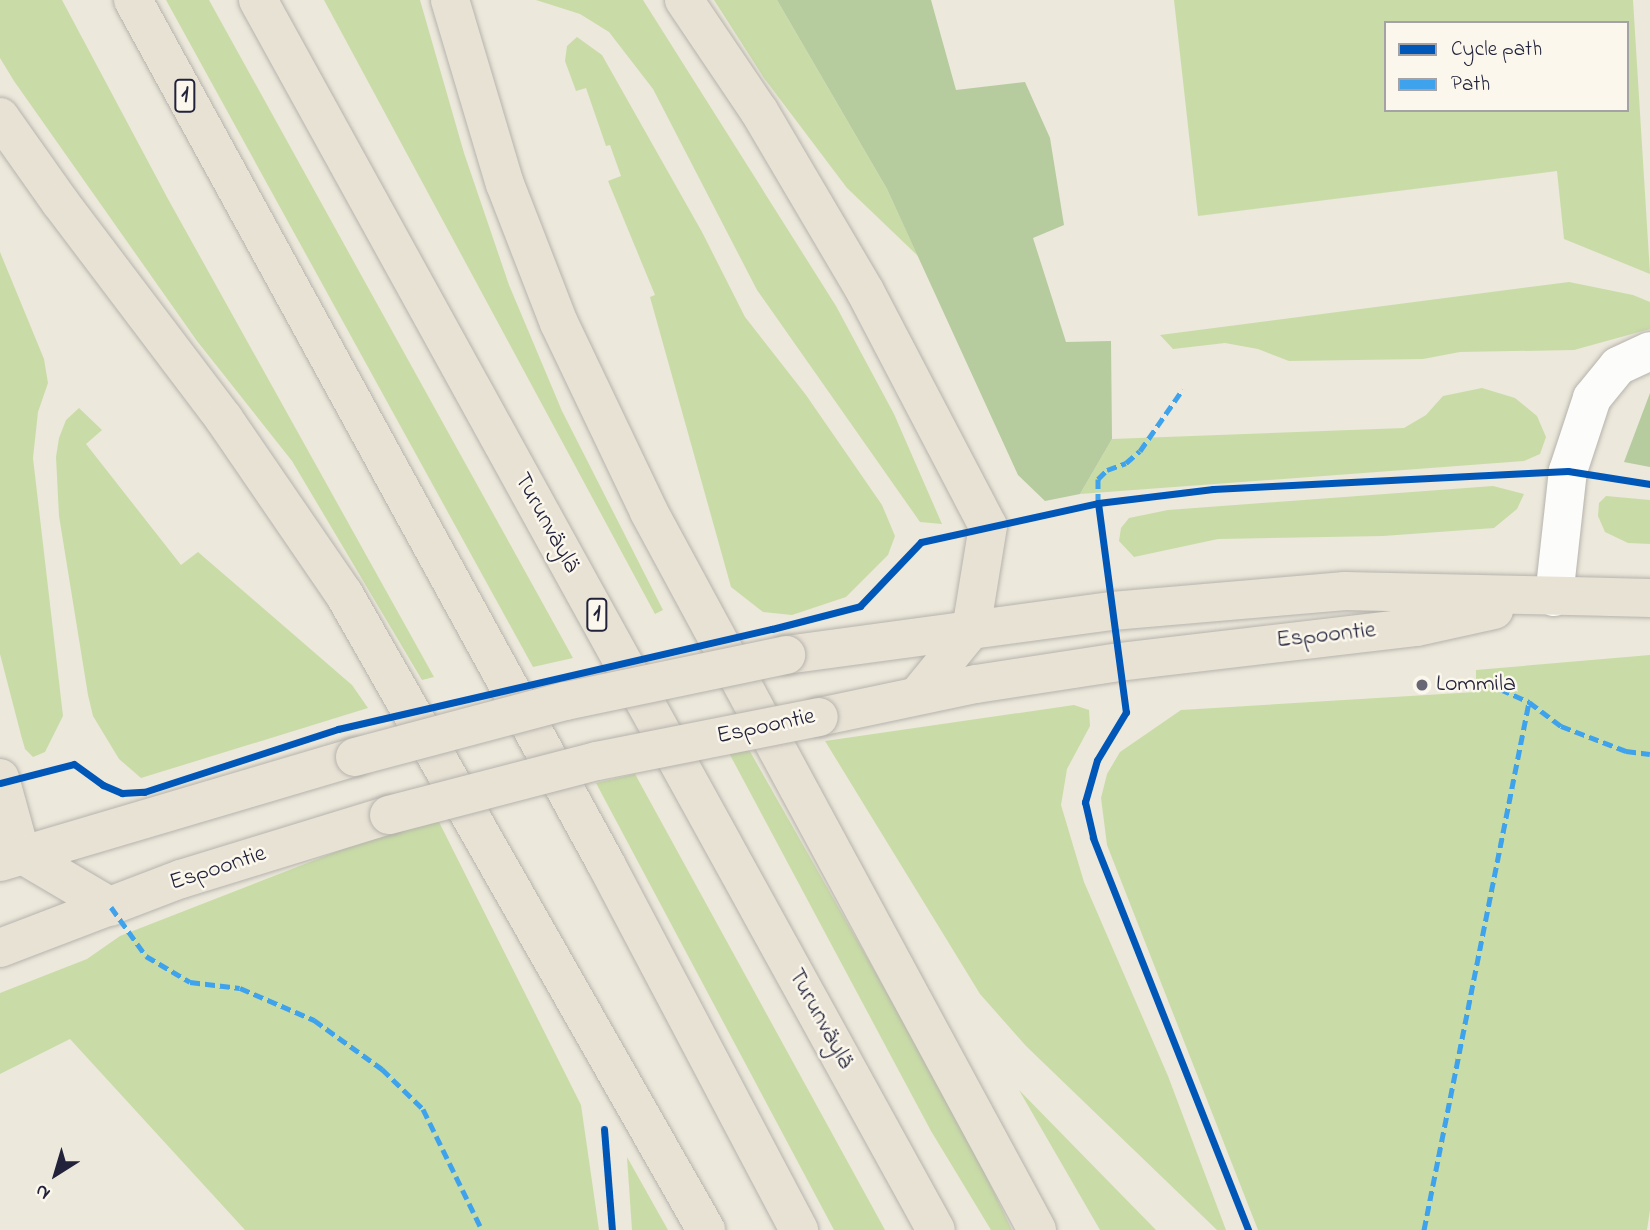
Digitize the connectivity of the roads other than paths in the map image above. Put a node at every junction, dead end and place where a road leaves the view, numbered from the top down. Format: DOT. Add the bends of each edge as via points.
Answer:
graph roads {
  1 [pos="133,0"];
  2 [pos="258,0"];
  3 [pos="450,0"];
  4 [pos="684,0"];
  5 [pos="0,117"];
  6 [pos="1650,351"];
  7 [pos="1554,597"];
  8 [pos="1650,598"];
  9 [pos="971,630"];
  10 [pos="918,695"];
  11 [pos="0,778"];
  12 [pos="10,858"];
  13 [pos="111,907"];
  14 [pos="0,948"];
  15 [pos="706,1230"];
  16 [pos="799,1230"];
  17 [pos="936,1230"];
  18 [pos="1037,1230"];
  1 -- 16 [label="main road, 1" via="606,864"];
  2 -- 17 [label="main road, Turunväylä / 1"];
  3 -- 18 [label="main road" via="505,184 577,361 681,572"];
  4 -- 9 [label="main road" via="760,111 865,290 988,526"];
  5 -- 15 [label="main road" via="224,419 344,594"];
  6 -- 7 [label="street" via="1618,366 1592,398 1568,471"];
  7 -- 8 [label="main road, Espoontie"];
  7 -- 9 [label="main road, Espoontie" via="1345,591 1112,611"];
  7 -- 10 [label="main road, Espoontie" via="1417,627 1119,662"];
  9 -- 10 [label="main road"];
  9 -- 12 [label="main road, Espoontie, bridge" via="786,655 566,701"];
  10 -- 13 [label="main road, Espoontie, bridge" via="597,761 389,815 181,879"];
  11 -- 12 [label="main road"];
  12 -- 13 [label="main road"];
  13 -- 14 [label="main road, Espoontie"];
}
